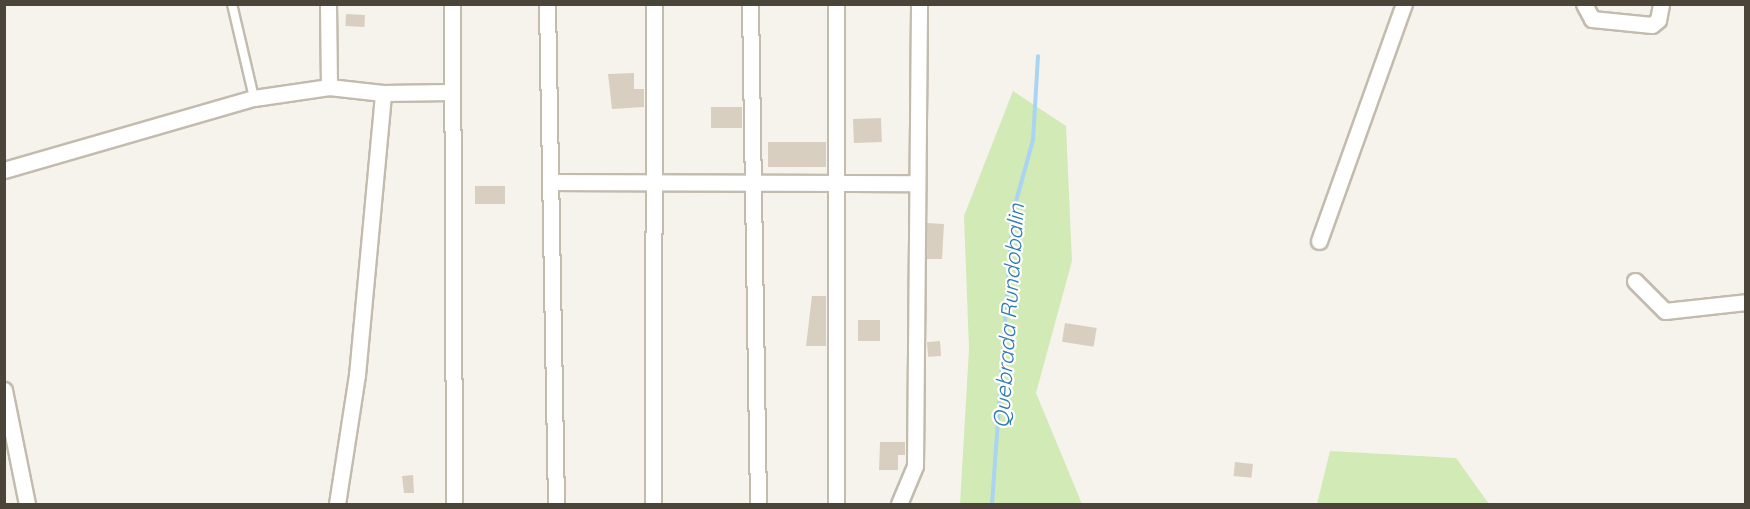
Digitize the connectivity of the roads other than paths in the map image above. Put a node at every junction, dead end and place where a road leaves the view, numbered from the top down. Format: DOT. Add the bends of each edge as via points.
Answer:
graph roads {
  1 [pos="232,4"];
  2 [pos="328,4"];
  3 [pos="452,4"];
  4 [pos="547,4"];
  5 [pos="654,4"];
  6 [pos="750,4"];
  7 [pos="836,4"];
  8 [pos="919,4"];
  9 [pos="1404,4"];
  10 [pos="1584,4"];
  11 [pos="1662,4"];
  12 [pos="329,87"];
  13 [pos="451,92"];
  14 [pos="383,93"];
  15 [pos="254,98"];
  16 [pos="4,170"];
  17 [pos="838,181"];
  18 [pos="550,182"];
  19 [pos="754,183"];
  20 [pos="917,183"];
  21 [pos="653,185"];
  22 [pos="1319,241"];
  23 [pos="1635,282"];
  24 [pos="1746,302"];
  25 [pos="4,390"];
  26 [pos="27,504"];
  27 [pos="337,504"];
  28 [pos="454,504"];
  29 [pos="556,504"];
  30 [pos="653,504"];
  31 [pos="758,504"];
  32 [pos="836,504"];
  33 [pos="899,504"];
  1 -- 15 [label="lane"];
  2 -- 12 [label="street"];
  3 -- 13 [label="street"];
  4 -- 18 [label="street"];
  5 -- 21 [label="street"];
  6 -- 19 [label="street"];
  7 -- 17 [label="street"];
  8 -- 20 [label="street"];
  9 -- 22 [label="street"];
  10 -- 11 [label="street" via="1592,19 1652,25 1658,20"];
  12 -- 14 [label="street"];
  12 -- 15 [label="street"];
  13 -- 14 [label="street"];
  13 -- 28 [label="street"];
  14 -- 27 [label="street" via="357,375"];
  15 -- 16 [label="street"];
  17 -- 19 [label="street"];
  17 -- 20 [label="street"];
  17 -- 32 [label="street"];
  18 -- 21 [label="street"];
  18 -- 29 [label="street"];
  19 -- 21 [label="street"];
  19 -- 31 [label="street"];
  20 -- 33 [label="street" via="915,466"];
  21 -- 30 [label="street"];
  23 -- 24 [label="street" via="1665,311"];
  25 -- 26 [label="street"];
}
